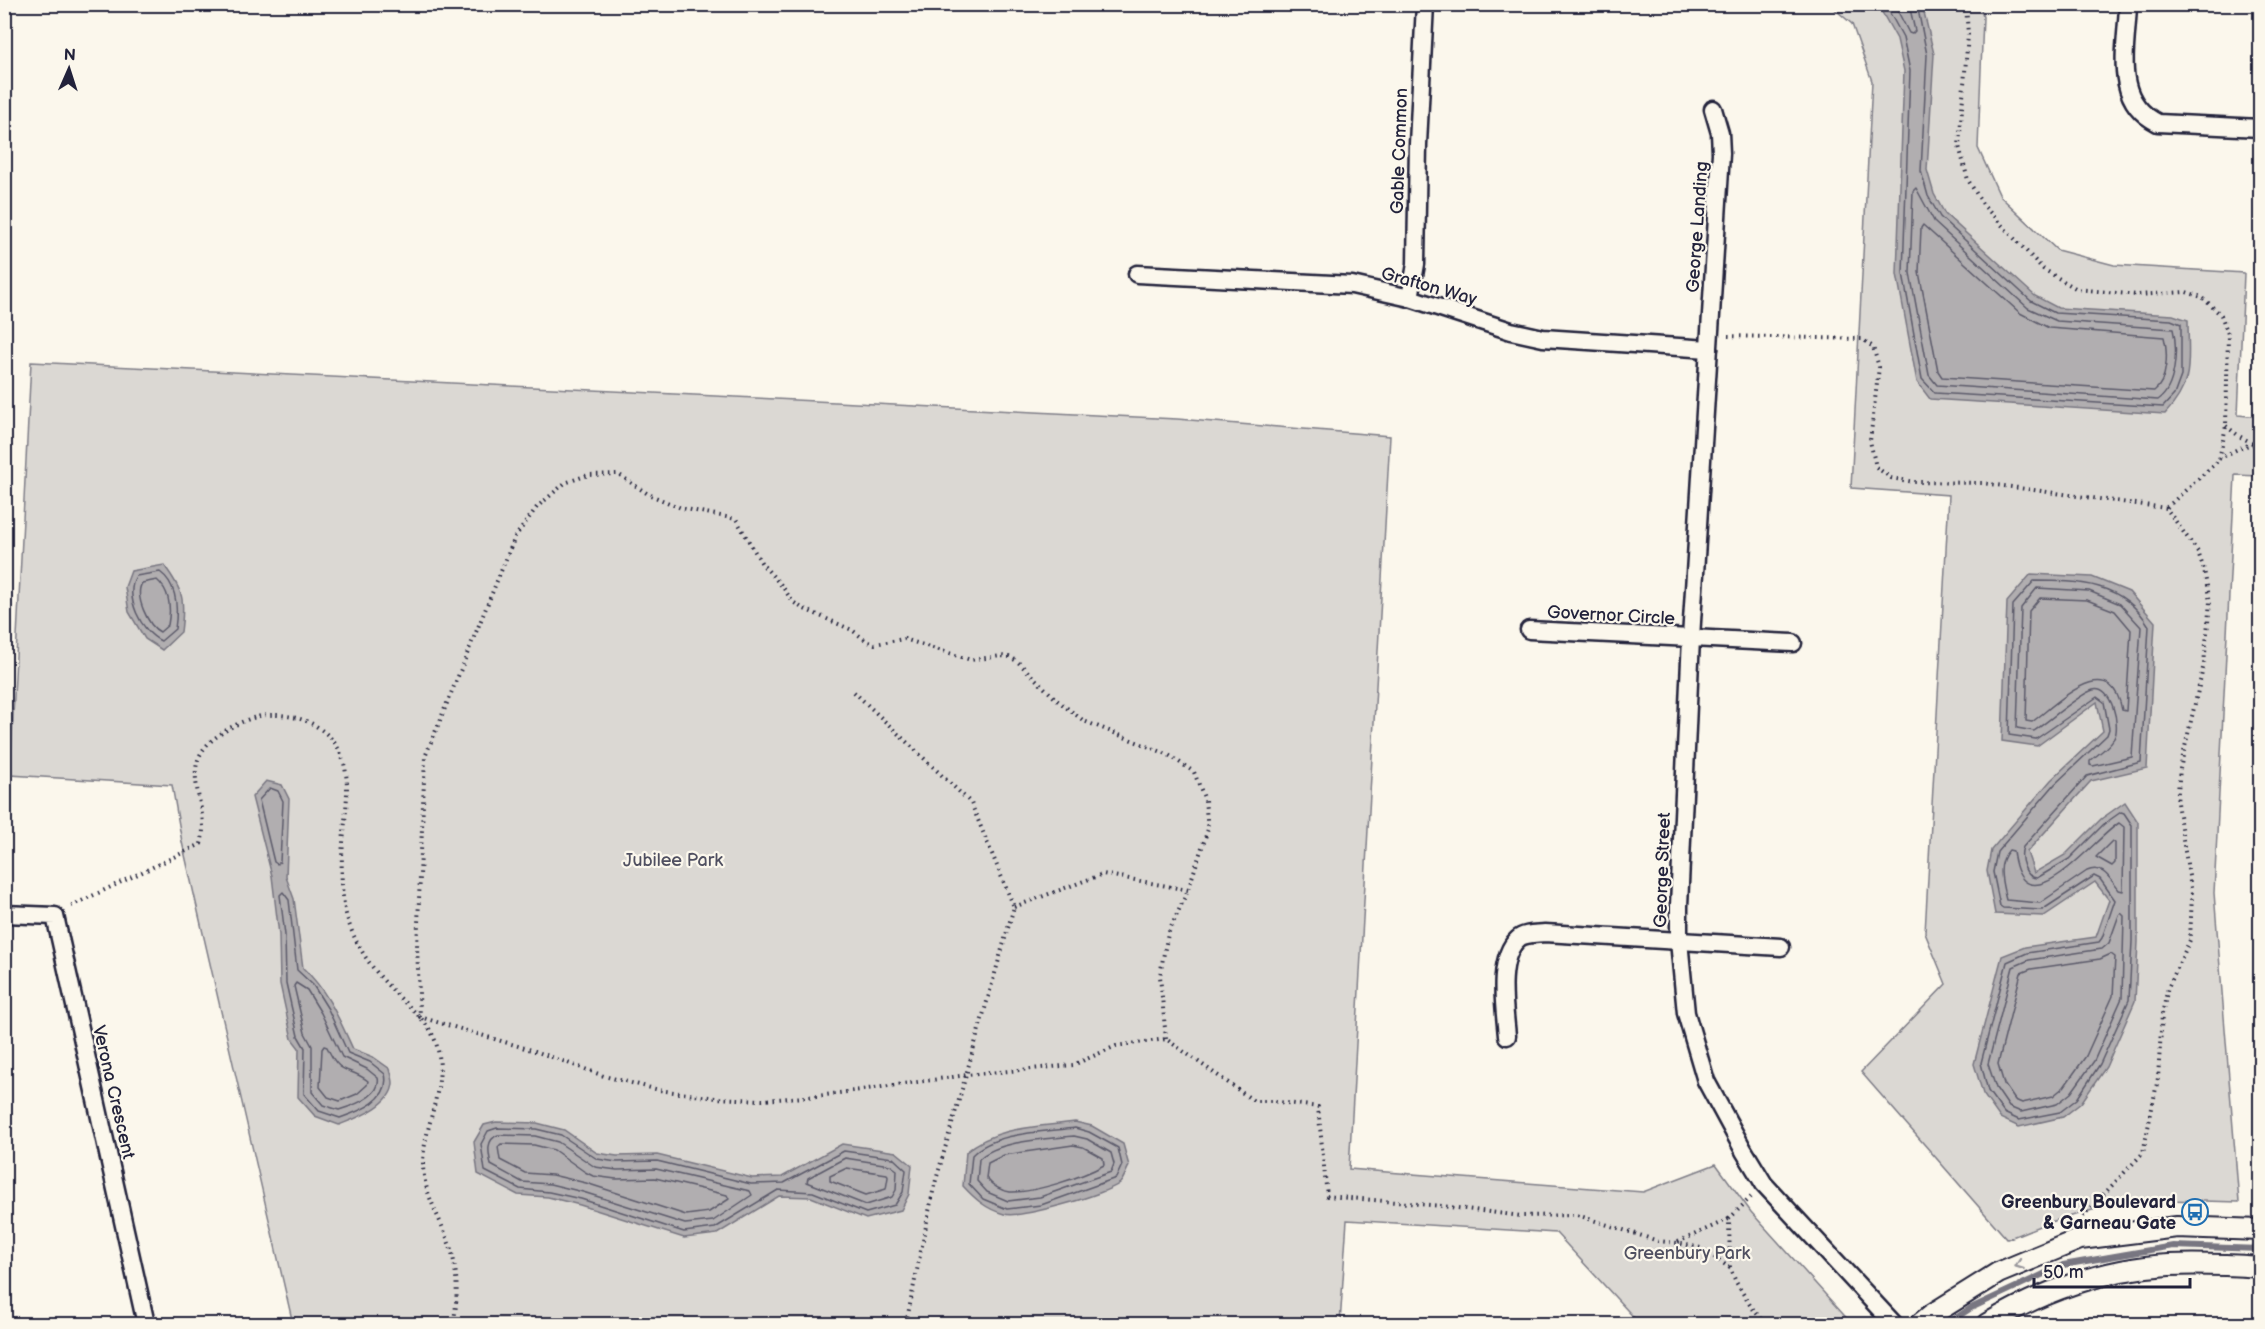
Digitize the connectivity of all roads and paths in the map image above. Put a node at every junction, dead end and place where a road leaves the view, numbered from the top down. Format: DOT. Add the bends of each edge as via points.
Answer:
graph roads {
  1 [pos="1425,4"];
  2 [pos="1966,4"];
  3 [pos="2128,4"];
  4 [pos="1713,109"];
  5 [pos="2260,128"];
  6 [pos="1137,274"];
  7 [pos="1410,298"];
  8 [pos="1726,336"];
  9 [pos="1708,349"];
  10 [pos="2226,426"];
  11 [pos="2255,444"];
  12 [pos="2260,444"];
  13 [pos="2219,460"];
  14 [pos="2166,508"];
  15 [pos="1528,630"];
  16 [pos="1691,638"];
  17 [pos="1793,643"];
  18 [pos="854,692"];
  19 [pos="1188,890"];
  20 [pos="1014,908"];
  21 [pos="4,914"];
  22 [pos="55,916"];
  23 [pos="1678,941"];
  24 [pos="1781,947"];
  25 [pos="420,1017"];
  26 [pos="1507,1036"];
  27 [pos="1166,1039"];
  28 [pos="967,1075"];
  29 [pos="1764,1184"];
  30 [pos="1729,1219"];
  31 [pos="2077,1221"];
  32 [pos="2260,1230"];
  33 [pos="1677,1243"];
  34 [pos="2260,1267"];
  35 [pos="1730,1268"];
  36 [pos="146,1324"];
  37 [pos="453,1324"];
  38 [pos="906,1324"];
  39 [pos="1767,1324"];
  40 [pos="1894,1324"];
  41 [pos="1920,1324"];
  42 [pos="1987,1324"];
  1 -- 7 [label="street, Gable Common" via="1416,264"];
  2 -- 10 [label="path" via="1968,35 1959,146 1968,180 1984,206 2043,269 2077,289 2138,295 2186,292 2202,297 2221,315 2228,334"];
  3 -- 5 [label="street" via="2125,82 2131,100 2143,116 2158,123"];
  4 -- 9 [label="street, George Landing" via="1721,153"];
  6 -- 7 [label="street, Grafton Way" via="1332,283"];
  7 -- 9 [label="street, Grafton Way" via="1543,338"];
  8 -- 14 [label="path" via="1862,339 1873,347 1879,367 1870,441 1876,467 1891,478 1982,483"];
  9 -- 16 [label="street, George Street"];
  10 -- 11 [label="path"];
  10 -- 13 [label="path"];
  11 -- 12 [label="path"];
  11 -- 13 [label="path"];
  13 -- 14 [label="path"];
  14 -- 31 [label="path" via="2198,552 2210,602 2204,664 2180,769 2177,803 2192,894 2190,940 2168,988 2162,1014 2158,1078 2143,1152"];
  15 -- 16 [label="street, Governor Circle"];
  16 -- 17 [label="street, Governor Circle"];
  16 -- 23 [label="street, George Street"];
  18 -- 20 [label="path" via="971,803"];
  19 -- 20 [label="path" via="1103,874"];
  19 -- 25 [label="path" via="1208,829 1205,800 1194,772 1167,754 1077,716 1009,657 971,660 904,639 868,642 852,630 793,602 762,564 736,519 681,508 648,494 618,474 588,475 565,483 537,507 516,537 425,758 417,947"];
  19 -- 27 [label="path" via="1168,934 1160,976"];
  20 -- 28 [label="path"];
  21 -- 22 [label="street"];
  22 -- 25 [label="path" via="201,844 203,830 196,787 201,751 210,740 229,729 267,715 295,718 319,728 338,746 346,772 342,864 346,911 353,935 371,967"];
  22 -- 36 [label="street, Verona Crescent"];
  23 -- 24 [label="street"];
  23 -- 26 [label="street" via="1545,933 1518,938 1505,967"];
  23 -- 29 [label="street, George Street" via="1686,1013 1706,1081"];
  25 -- 28 [label="path" via="535,1050 604,1076 659,1090 716,1098 818,1096"];
  25 -- 37 [label="path" via="430,1030 439,1066 423,1165 427,1195 452,1252 457,1293"];
  27 -- 28 [label="path" via="1116,1046 1073,1065"];
  27 -- 33 [label="path" via="1254,1101 1318,1107 1327,1197 1521,1216 1577,1215 1658,1241"];
  28 -- 38 [label="path" via="934,1187"];
  29 -- 30 [label="path"];
  29 -- 40 [label="street, George Street"];
  30 -- 33 [label="path"];
  30 -- 35 [label="path"];
  32 -- 41 [label="street, one-way" via="2177,1227 2080,1239 1998,1273"];
  33 -- 35 [label="path" via="1701,1248"];
  34 -- 42 [label="street" via="2167,1265 2129,1270 2039,1295"];
  35 -- 39 [label="path" via="1750,1305"];
}
